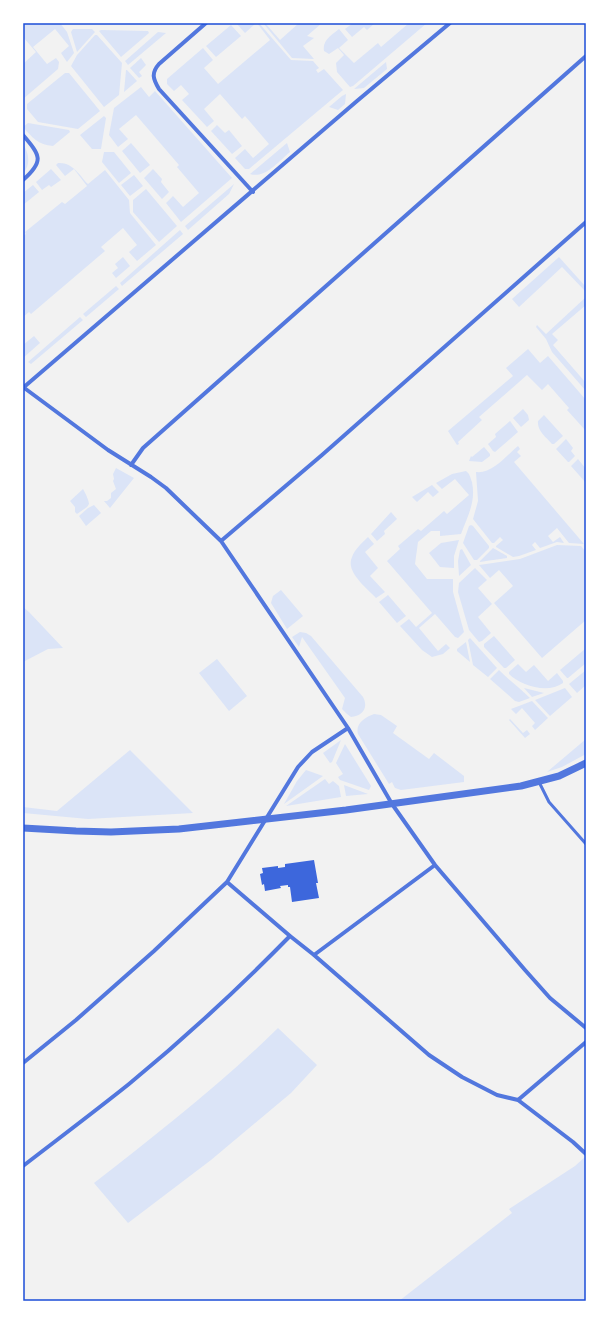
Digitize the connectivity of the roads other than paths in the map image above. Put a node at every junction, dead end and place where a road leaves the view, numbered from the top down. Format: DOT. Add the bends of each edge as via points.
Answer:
graph roads {
  1 [pos="206,23"];
  2 [pos="450,23"];
  3 [pos="586,56"];
  4 [pos="23,135"];
  5 [pos="23,180"];
  6 [pos="253,192"];
  7 [pos="586,222"];
  8 [pos="24,387"];
  9 [pos="131,465"];
  10 [pos="221,541"];
  11 [pos="348,728"];
  12 [pos="586,763"];
  13 [pos="539,782"];
  14 [pos="392,804"];
  15 [pos="267,818"];
  16 [pos="23,828"];
  17 [pos="586,844"];
  18 [pos="435,865"];
  19 [pos="227,882"];
  20 [pos="290,936"];
  21 [pos="314,954"];
  22 [pos="586,1028"];
  23 [pos="586,1042"];
  24 [pos="23,1063"];
  25 [pos="518,1100"];
  26 [pos="586,1154"];
  27 [pos="23,1166"];
  1 -- 6 [label="street" via="159,64 153,74 154,82"];
  2 -- 6 [label="street"];
  3 -- 9 [label="street" via="149,443"];
  4 -- 5 [label="street" via="36,151 37,157 36,168"];
  6 -- 8 [label="street"];
  7 -- 10 [label="street"];
  8 -- 9 [label="street"];
  9 -- 10 [label="street" via="166,488"];
  10 -- 11 [label="street"];
  11 -- 14 [label="street"];
  11 -- 15 [label="street" via="312,752 298,767"];
  12 -- 13 [label="street" via="560,776"];
  13 -- 14 [label="street"];
  13 -- 17 [label="lane" via="548,802"];
  14 -- 15 [label="street"];
  14 -- 18 [label="street"];
  15 -- 16 [label="street" via="179,828 111,832"];
  15 -- 19 [label="street"];
  18 -- 21 [label="street"];
  18 -- 22 [label="street" via="545,992"];
  19 -- 20 [label="street"];
  19 -- 24 [label="street" via="154,951"];
  20 -- 21 [label="street"];
  20 -- 27 [label="street" via="195,1027 128,1084"];
  21 -- 25 [label="street" via="429,1055 462,1077 497,1095"];
  23 -- 25 [label="street"];
  25 -- 26 [label="street"];
}
